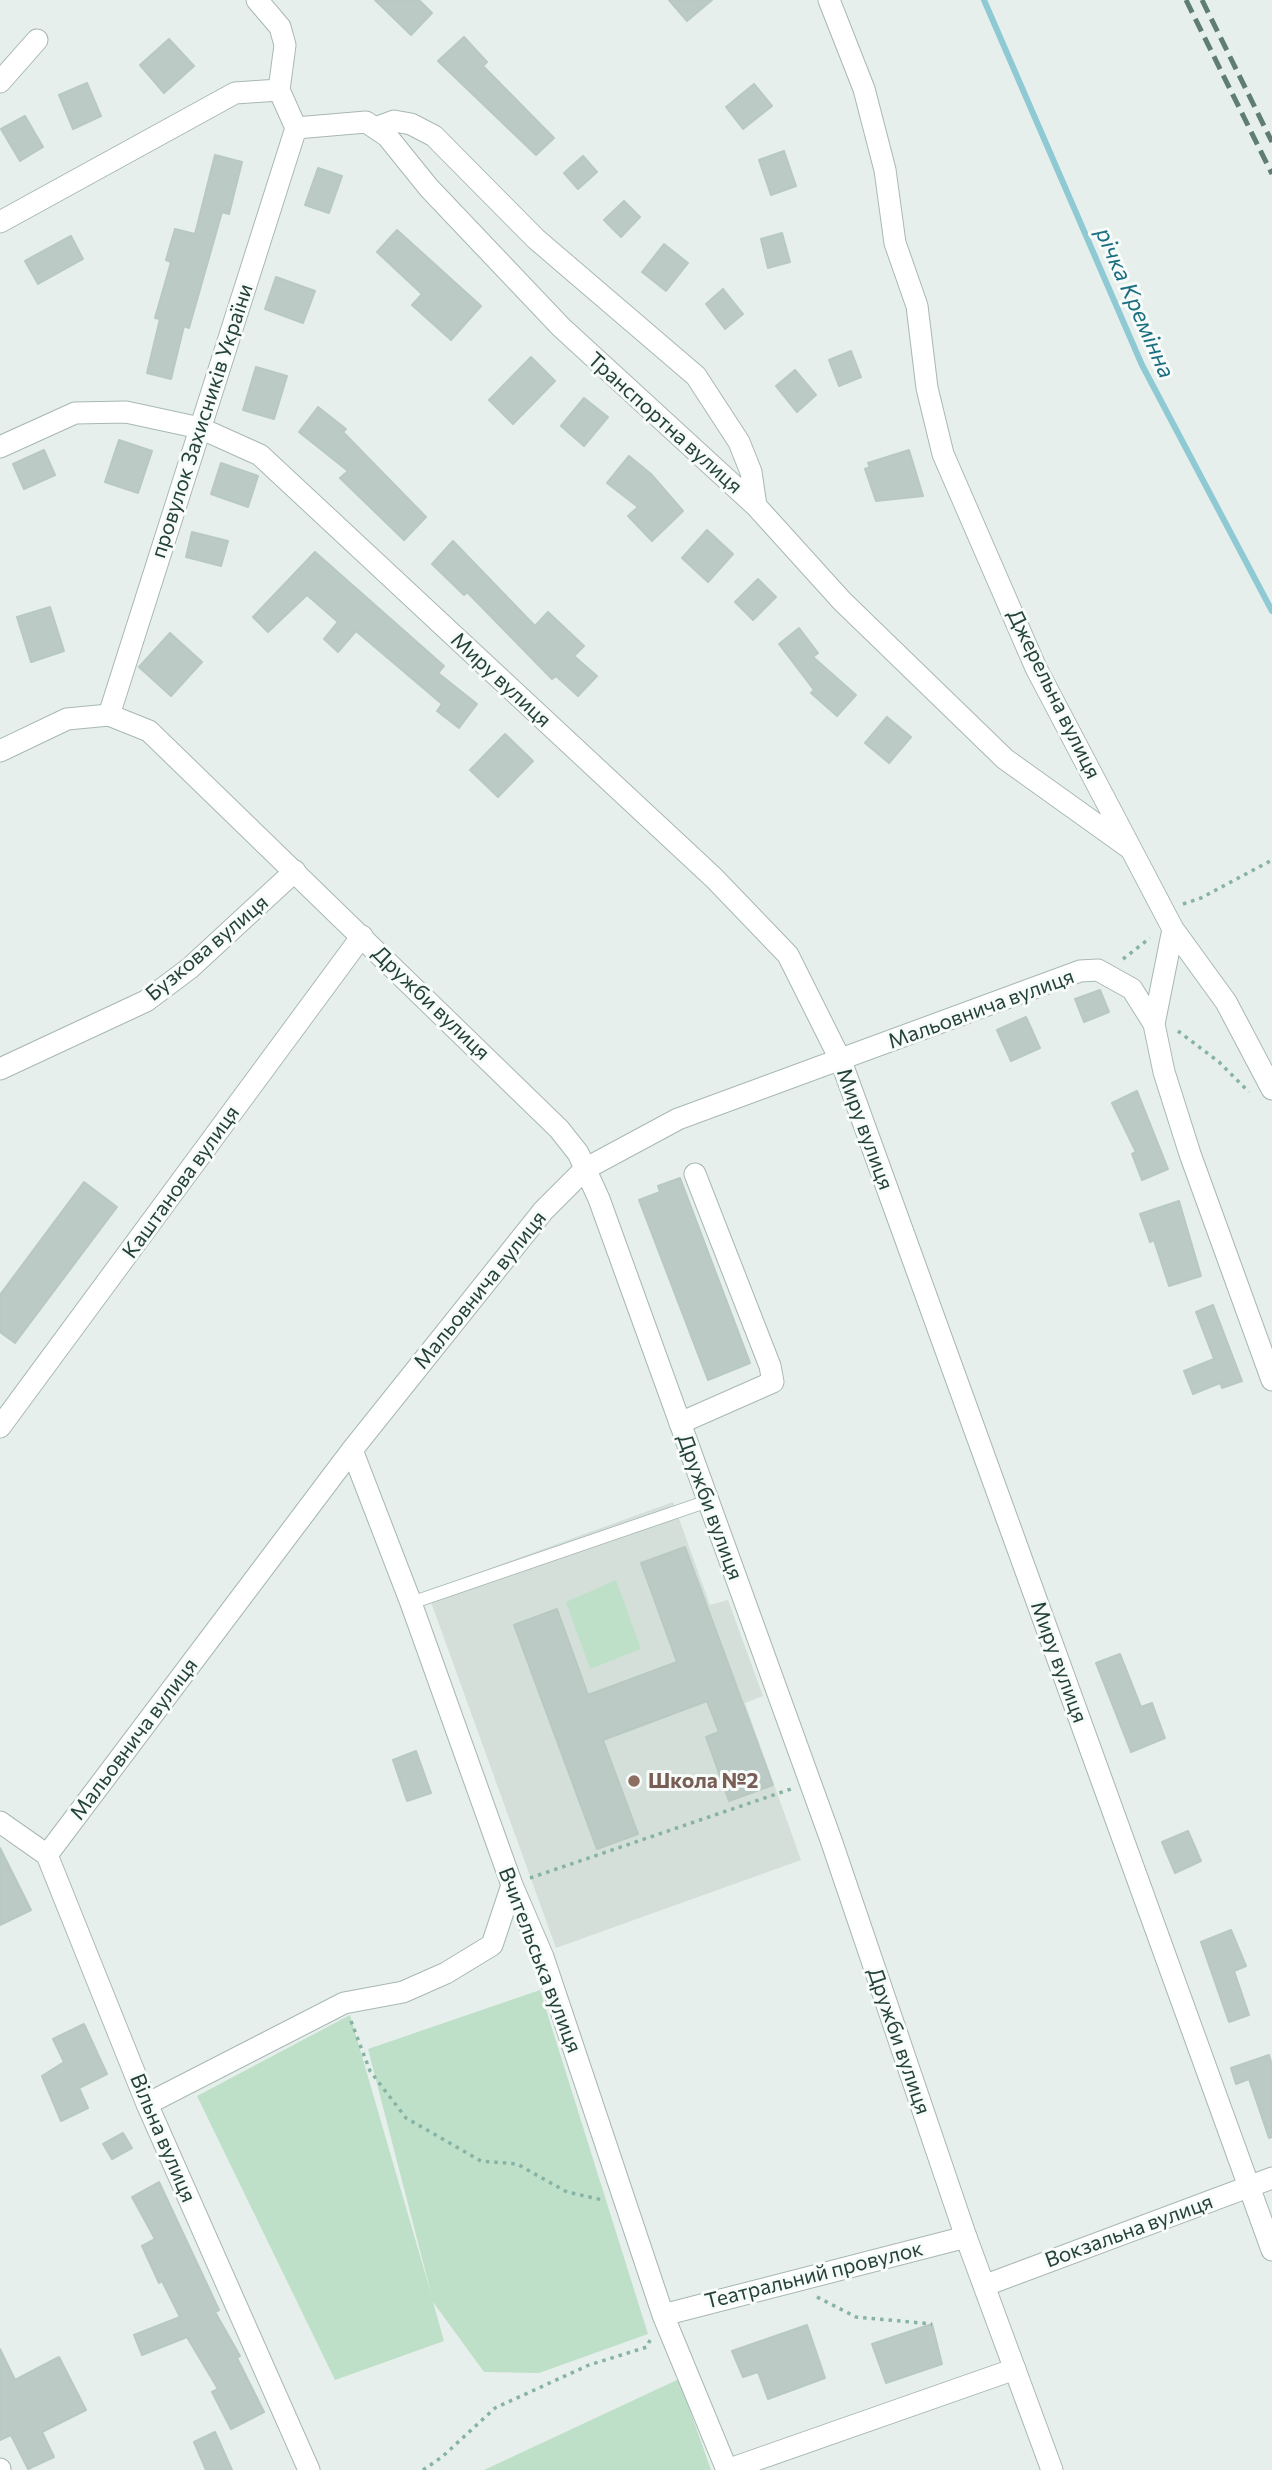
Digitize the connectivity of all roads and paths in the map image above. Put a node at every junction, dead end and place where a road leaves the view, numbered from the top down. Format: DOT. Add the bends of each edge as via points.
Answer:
graph roads {
  1 [pos="257,0"];
  2 [pos="829,0"];
  3 [pos="37,40"];
  4 [pos="0,82"];
  5 [pos="279,90"];
  6 [pos="296,128"];
  7 [pos="375,128"];
  8 [pos="0,222"];
  9 [pos="200,428"];
  10 [pos="0,447"];
  11 [pos="756,506"];
  12 [pos="109,715"];
  13 [pos="0,751"];
  14 [pos="1133,851"];
  15 [pos="1272,860"];
  16 [pos="295,871"];
  17 [pos="1168,921"];
  18 [pos="362,936"];
  19 [pos="1098,970"];
  20 [pos="1154,1024"];
  21 [pos="841,1061"];
  22 [pos="0,1069"];
  23 [pos="1263,1093"];
  24 [pos="585,1169"];
  25 [pos="695,1174"];
  26 [pos="1272,1380"];
  27 [pos="680,1423"];
  28 [pos="0,1427"];
  29 [pos="352,1450"];
  30 [pos="708,1501"];
  31 [pos="411,1603"];
  32 [pos="810,1783"];
  33 [pos="0,1822"];
  34 [pos="47,1855"];
  35 [pos="512,1885"];
  36 [pos="344,2003"];
  37 [pos="147,2104"];
  38 [pos="1272,2178"];
  39 [pos="1249,2187"];
  40 [pos="629,2206"];
  41 [pos="966,2237"];
  42 [pos="1272,2250"];
  43 [pos="986,2285"];
  44 [pos="808,2295"];
  45 [pos="663,2315"];
  46 [pos="932,2324"];
  47 [pos="1015,2369"];
  48 [pos="309,2470"];
  49 [pos="423,2470"];
  50 [pos="727,2470"];
  51 [pos="1052,2470"];
  1 -- 5 [label="street" via="280,27 285,45"];
  2 -- 14 [label="street, Джерельна вулиця" via="864,89 885,170 895,243 917,306 927,388 943,454 1036,668"];
  3 -- 4 [label="street"];
  5 -- 6 [label="street"];
  5 -- 8 [label="street" via="235,93"];
  6 -- 7 [label="street" via="337,122 366,122"];
  6 -- 9 [label="street, провулок Захисників України"];
  7 -- 11 [label="street, Транспортна вулиця" via="561,327"];
  7 -- 11 [label="street" via="394,121 434,136 536,239 696,376 739,442 751,472"];
  9 -- 10 [label="street, Миру вулиця" via="127,412 75,413"];
  9 -- 12 [label="street, провулок Захисників України"];
  9 -- 21 [label="street, Миру вулиця" via="260,455 714,878 788,955"];
  11 -- 14 [label="street, Транспортна вулиця" via="842,601 1005,759"];
  12 -- 13 [label="street" via="66,719"];
  12 -- 16 [label="street, Дружби вулиця" via="149,731"];
  14 -- 17 [label="street, Джерельна вулиця"];
  15 -- 17 [label="path"];
  16 -- 18 [label="street, Дружби вулиця"];
  16 -- 22 [label="street, Бузкова вулиця" via="190,968 146,1002"];
  17 -- 19 [label="path" via="1135,951"];
  17 -- 20 [label="street"];
  17 -- 23 [label="street" via="1226,1002"];
  18 -- 24 [label="street, Дружби вулиця" via="559,1129"];
  18 -- 28 [label="street, Каштанова вулиця"];
  19 -- 20 [label="street" via="1132,989"];
  19 -- 21 [label="street, Мальовнича вулиця" via="1080,971"];
  20 -- 23 [label="path" via="1184,1033"];
  20 -- 26 [label="street" via="1190,1154"];
  21 -- 24 [label="street, Мальовнича вулиця" via="678,1119"];
  21 -- 39 [label="street, Миру вулиця"];
  24 -- 27 [label="street, Дружби вулиця"];
  24 -- 29 [label="street, Мальовнича вулиця" via="543,1211"];
  25 -- 27 [label="street" via="771,1366 773,1382"];
  27 -- 30 [label="street, Дружби вулиця"];
  29 -- 31 [label="street, Вчительська вулиця"];
  29 -- 34 [label="street, Мальовнича вулиця"];
  30 -- 31 [label="lane"];
  30 -- 32 [label="street, Дружби вулиця"];
  31 -- 35 [label="street, Вчительська вулиця"];
  32 -- 35 [label="path"];
  32 -- 41 [label="street, Дружби вулиця"];
  33 -- 34 [label="street"];
  34 -- 37 [label="street, Вільна вулиця"];
  35 -- 36 [label="street" via="492,1945 403,1992"];
  35 -- 40 [label="street, Вчительська вулиця" via="542,1957"];
  36 -- 37 [label="street"];
  36 -- 40 [label="path" via="370,2071 406,2118 481,2161 517,2164 567,2192"];
  37 -- 48 [label="street, Вільна вулиця"];
  38 -- 39 [label="street, Вокзальна вулиця"];
  39 -- 42 [label="street, Миру вулиця"];
  39 -- 43 [label="street, Вокзальна вулиця"];
  40 -- 45 [label="street, Вчительська вулиця"];
  41 -- 43 [label="street, Дружби вулиця"];
  41 -- 45 [label="street, Театральний провулок"];
  43 -- 47 [label="street, Дружби вулиця"];
  44 -- 46 [label="path" via="856,2317"];
  45 -- 49 [label="path" via="647,2347 589,2365 495,2408"];
  45 -- 50 [label="street, Вчительська вулиця"];
  47 -- 50 [label="street"];
  47 -- 51 [label="street, Дружби вулиця"];
}
